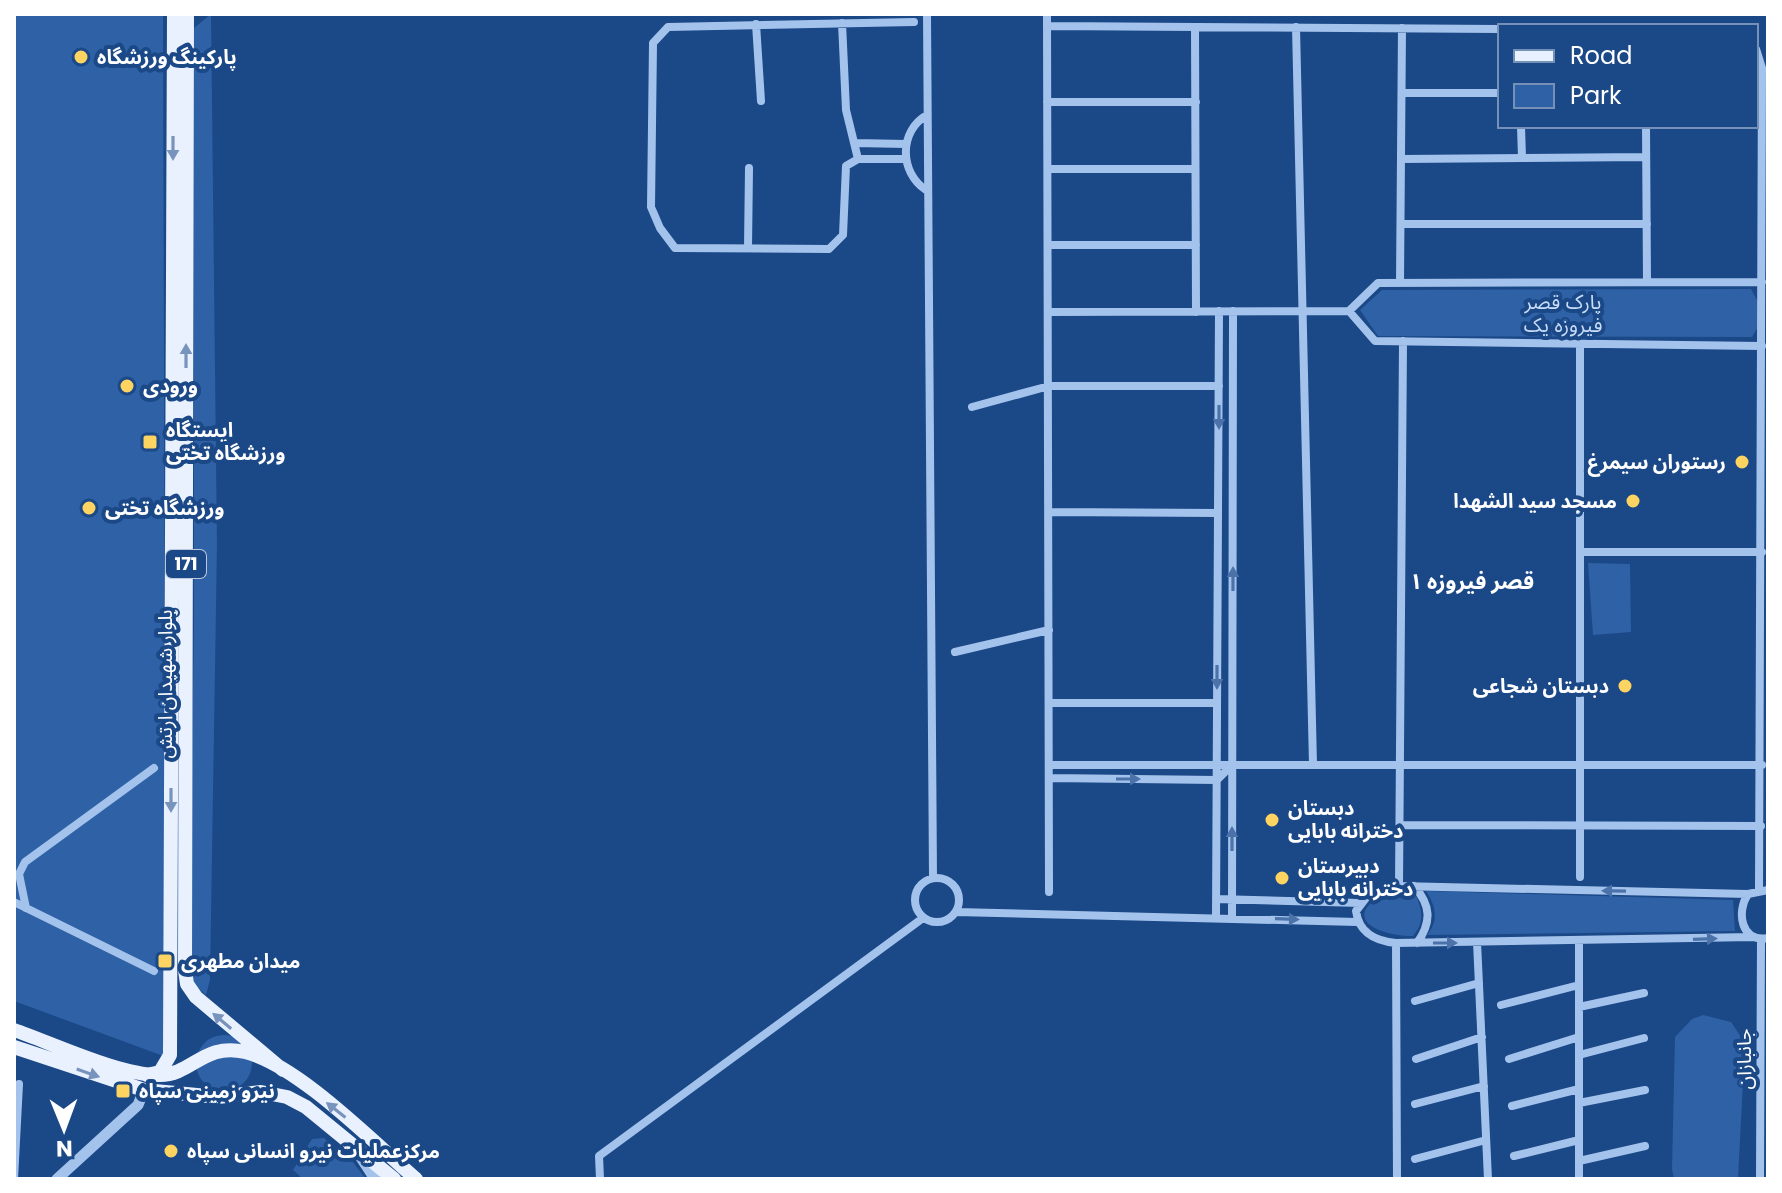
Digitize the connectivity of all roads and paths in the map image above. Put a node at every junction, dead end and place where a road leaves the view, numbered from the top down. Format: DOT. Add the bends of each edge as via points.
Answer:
graph roads {
  1 [pos="174,14"];
  2 [pos="187,14"];
  3 [pos="927,14"];
  4 [pos="1047,14"];
  5 [pos="914,22"];
  6 [pos="842,23"];
  7 [pos="756,24"];
  8 [pos="1047,26"];
  9 [pos="1195,27"];
  10 [pos="1296,27"];
  11 [pos="1402,28"];
  12 [pos="1498,29"];
  13 [pos="1758,55"];
  14 [pos="1402,93"];
  15 [pos="1498,93"];
  16 [pos="761,101"];
  17 [pos="1047,102"];
  18 [pos="1196,102"];
  19 [pos="927,115"];
  20 [pos="1521,128"];
  21 [pos="1646,128"];
  22 [pos="856,143"];
  23 [pos="906,144"];
  24 [pos="1646,157"];
  25 [pos="1522,158"];
  26 [pos="858,159"];
  27 [pos="906,159"];
  28 [pos="1401,159"];
  29 [pos="749,168"];
  30 [pos="1048,169"];
  31 [pos="1195,169"];
  32 [pos="926,190"];
  33 [pos="1401,224"];
  34 [pos="1647,224"];
  35 [pos="1048,245"];
  36 [pos="1196,245"];
  37 [pos="748,248"];
  38 [pos="1647,282"];
  39 [pos="1762,282"];
  40 [pos="1400,283"];
  41 [pos="1765,309"];
  42 [pos="1219,311"];
  43 [pos="1233,311"];
  44 [pos="1303,311"];
  45 [pos="1349,311"];
  46 [pos="1048,312"];
  47 [pos="1196,312"];
  48 [pos="1403,341"];
  49 [pos="1580,344"];
  50 [pos="1762,346"];
  51 [pos="1049,386"];
  52 [pos="1219,386"];
  53 [pos="972,407"];
  54 [pos="1049,512"];
  55 [pos="1218,513"];
  56 [pos="1580,552"];
  57 [pos="1762,552"];
  58 [pos="1049,630"];
  59 [pos="955,652"];
  60 [pos="1050,703"];
  61 [pos="1217,703"];
  62 [pos="1050,765"];
  63 [pos="1217,765"];
  64 [pos="1232,765"];
  65 [pos="1313,765"];
  66 [pos="1400,765"];
  67 [pos="1580,765"];
  68 [pos="1762,765"];
  69 [pos="154,768"];
  70 [pos="1050,778"];
  71 [pos="1217,780"];
  72 [pos="1400,825"];
  73 [pos="1580,826"];
  74 [pos="1761,826"];
  75 [pos="1580,877"];
  76 [pos="933,878"];
  77 [pos="1399,886"];
  78 [pos="1414,886"];
  79 [pos="1764,890"];
  80 [pos="1049,892"];
  81 [pos="1748,894"];
  82 [pos="1216,899"];
  83 [pos="1232,900"];
  84 [pos="14,902"];
  85 [pos="1361,903"];
  86 [pos="26,908"];
  87 [pos="956,912"];
  88 [pos="1216,916"];
  89 [pos="1232,917"];
  90 [pos="923,918"];
  91 [pos="1357,922"];
  92 [pos="1761,938"];
  93 [pos="1477,942"];
  94 [pos="1579,942"];
  95 [pos="1396,943"];
  96 [pos="1417,943"];
  97 [pos="154,971"];
  98 [pos="1479,983"];
  99 [pos="1579,985"];
  100 [pos="1644,993"];
  101 [pos="1415,1001"];
  102 [pos="1501,1005"];
  103 [pos="1579,1007"];
  104 [pos="14,1030"];
  105 [pos="1482,1037"];
  106 [pos="1579,1037"];
  107 [pos="1644,1038"];
  108 [pos="14,1047"];
  109 [pos="1579,1055"];
  110 [pos="1416,1059"];
  111 [pos="1509,1059"];
  112 [pos="283,1070"];
  113 [pos="147,1075"];
  114 [pos="19,1084"];
  115 [pos="1484,1086"];
  116 [pos="1579,1089"];
  117 [pos="144,1090"];
  118 [pos="1645,1090"];
  119 [pos="1579,1103"];
  120 [pos="1415,1104"];
  121 [pos="1512,1106"];
  122 [pos="1486,1140"];
  123 [pos="1579,1140"];
  124 [pos="353,1146"];
  125 [pos="1645,1146"];
  126 [pos="1514,1156"];
  127 [pos="1415,1159"];
  128 [pos="1579,1161"];
  129 [pos="14,1179"];
  130 [pos="57,1179"];
  131 [pos="375,1179"];
  132 [pos="394,1179"];
  133 [pos="416,1179"];
  134 [pos="600,1179"];
  135 [pos="1397,1179"];
  136 [pos="1488,1179"];
  137 [pos="1579,1179"];
  138 [pos="1760,1179"];
  1 -- 113 [label="main road, بلوار شهیدان ارتش / 171, one-way" via="170,1055 160,1072"];
  112 -- 2 [label="main road, بلوار شهیدان ارتش / 171, one-way" via="196,997 185,970"];
  3 -- 19 [label="street"];
  4 -- 8 [label="street"];
  5 -- 6 [label="street"];
  6 -- 7 [label="street"];
  6 -- 22 [label="street" via="846,110"];
  7 -- 16 [label="street"];
  7 -- 37 [label="street" via="668,27 653,43 651,70 651,207 660,228 675,248"];
  8 -- 9 [label="street"];
  8 -- 17 [label="street"];
  9 -- 10 [label="street"];
  9 -- 18 [label="street"];
  10 -- 11 [label="street"];
  10 -- 44 [label="street"];
  11 -- 12 [label="street"];
  11 -- 14 [label="street"];
  13 -- 39 [label="street"];
  14 -- 15 [label="street"];
  14 -- 28 [label="street"];
  17 -- 18 [label="street"];
  17 -- 30 [label="street"];
  18 -- 31 [label="street"];
  19 -- 23 [label="street" via="915,122"];
  19 -- 32 [label="street"];
  20 -- 25 [label="street"];
  21 -- 24 [label="street"];
  22 -- 23 [label="street"];
  22 -- 26 [label="street"];
  23 -- 27 [label="street"];
  24 -- 25 [label="street"];
  24 -- 34 [label="street"];
  25 -- 28 [label="street"];
  26 -- 27 [label="street"];
  26 -- 37 [label="street" via="846,166 843,235 829,249"];
  27 -- 32 [label="street"];
  28 -- 33 [label="street"];
  29 -- 37 [label="street"];
  30 -- 31 [label="street"];
  30 -- 35 [label="street"];
  31 -- 36 [label="street"];
  32 -- 76 [label="street"];
  33 -- 34 [label="street"];
  33 -- 40 [label="street"];
  34 -- 38 [label="street"];
  35 -- 36 [label="street"];
  35 -- 46 [label="street"];
  36 -- 47 [label="street"];
  38 -- 39 [label="street"];
  38 -- 40 [label="street"];
  39 -- 41 [label="street"];
  40 -- 45 [label="street" via="1378,283"];
  41 -- 50 [label="street"];
  42 -- 43 [label="street"];
  42 -- 47 [label="street"];
  42 -- 52 [label="street"];
  43 -- 44 [label="street"];
  64 -- 43 [label="street, one-way"];
  44 -- 45 [label="street"];
  44 -- 65 [label="street"];
  45 -- 48 [label="street" via="1375,341"];
  46 -- 47 [label="street"];
  46 -- 51 [label="street"];
  48 -- 49 [label="street"];
  48 -- 66 [label="street"];
  49 -- 50 [label="street"];
  49 -- 56 [label="street"];
  50 -- 57 [label="street"];
  51 -- 52 [label="street"];
  51 -- 53 [label="street"];
  51 -- 54 [label="street"];
  52 -- 55 [label="street, one-way"];
  54 -- 55 [label="street"];
  54 -- 58 [label="street"];
  55 -- 61 [label="street, one-way"];
  56 -- 57 [label="street"];
  56 -- 67 [label="street"];
  57 -- 68 [label="street"];
  58 -- 59 [label="street"];
  58 -- 60 [label="street"];
  60 -- 61 [label="street"];
  60 -- 62 [label="street"];
  61 -- 63 [label="street"];
  62 -- 63 [label="street"];
  62 -- 70 [label="street"];
  63 -- 64 [label="street"];
  63 -- 71 [label="street"];
  64 -- 65 [label="street"];
  64 -- 71 [label="street"];
  83 -- 64 [label="street, one-way"];
  65 -- 66 [label="street"];
  66 -- 67 [label="street"];
  66 -- 72 [label="street"];
  67 -- 68 [label="street"];
  67 -- 73 [label="street"];
  68 -- 74 [label="street"];
  69 -- 86 [label="street" via="25,862 19,874"];
  70 -- 71 [label="street, one-way"];
  70 -- 80 [label="street"];
  71 -- 82 [label="street"];
  72 -- 73 [label="street"];
  72 -- 77 [label="street"];
  73 -- 74 [label="street"];
  73 -- 75 [label="street"];
  74 -- 79 [label="street"];
  76 -- 87 [label="street" via="947,881 957,891"];
  76 -- 90 [label="street" via="920,885 914,898"];
  77 -- 78 [label="street"];
  77 -- 85 [label="street" via="1382,888"];
  81 -- 78 [label="street, one-way"];
  78 -- 96 [label="street" via="1424,897 1428,917"];
  79 -- 81 [label="street"];
  81 -- 92 [label="street, جانبازان" via="1741,915 1747,933"];
  82 -- 83 [label="street"];
  82 -- 88 [label="street"];
  83 -- 85 [label="street"];
  83 -- 89 [label="street"];
  84 -- 86 [label="street"];
  85 -- 91 [label="street"];
  86 -- 97 [label="street"];
  87 -- 88 [label="street"];
  87 -- 90 [label="street" via="944,921"];
  88 -- 89 [label="street"];
  89 -- 91 [label="street, one-way"];
  90 -- 134 [label="street" via="599,1156"];
  91 -- 95 [label="street" via="1373,938"];
  94 -- 92 [label="street, one-way"];
  92 -- 138 [label="street, جانبازان"];
  93 -- 94 [label="street"];
  96 -- 93 [label="street, one-way"];
  93 -- 98 [label="street"];
  94 -- 99 [label="street"];
  95 -- 96 [label="street"];
  95 -- 135 [label="street"];
  98 -- 101 [label="street"];
  98 -- 105 [label="street"];
  99 -- 102 [label="street"];
  99 -- 103 [label="street"];
  100 -- 103 [label="street"];
  103 -- 106 [label="street"];
  104 -- 113 [label="main road"];
  105 -- 110 [label="street"];
  105 -- 115 [label="street"];
  106 -- 109 [label="street"];
  106 -- 111 [label="street"];
  107 -- 109 [label="street"];
  108 -- 117 [label="main road, one-way"];
  109 -- 116 [label="street"];
  112 -- 113 [label="main road, 171" via="228,1049 211,1051 174,1073"];
  133 -- 112 [label="main road, 171, one-way"];
  114 -- 129 [label="street"];
  115 -- 120 [label="street"];
  115 -- 122 [label="street"];
  116 -- 119 [label="street"];
  116 -- 121 [label="street"];
  117 -- 124 [label="main road" via="287,1097"];
  117 -- 130 [label="street" via="138,1105"];
  118 -- 119 [label="street"];
  119 -- 123 [label="street"];
  122 -- 127 [label="street"];
  122 -- 136 [label="street"];
  123 -- 126 [label="street"];
  123 -- 128 [label="street"];
  124 -- 131 [label="street"];
  124 -- 132 [label="main road"];
  125 -- 128 [label="street"];
  128 -- 137 [label="street"];
}
